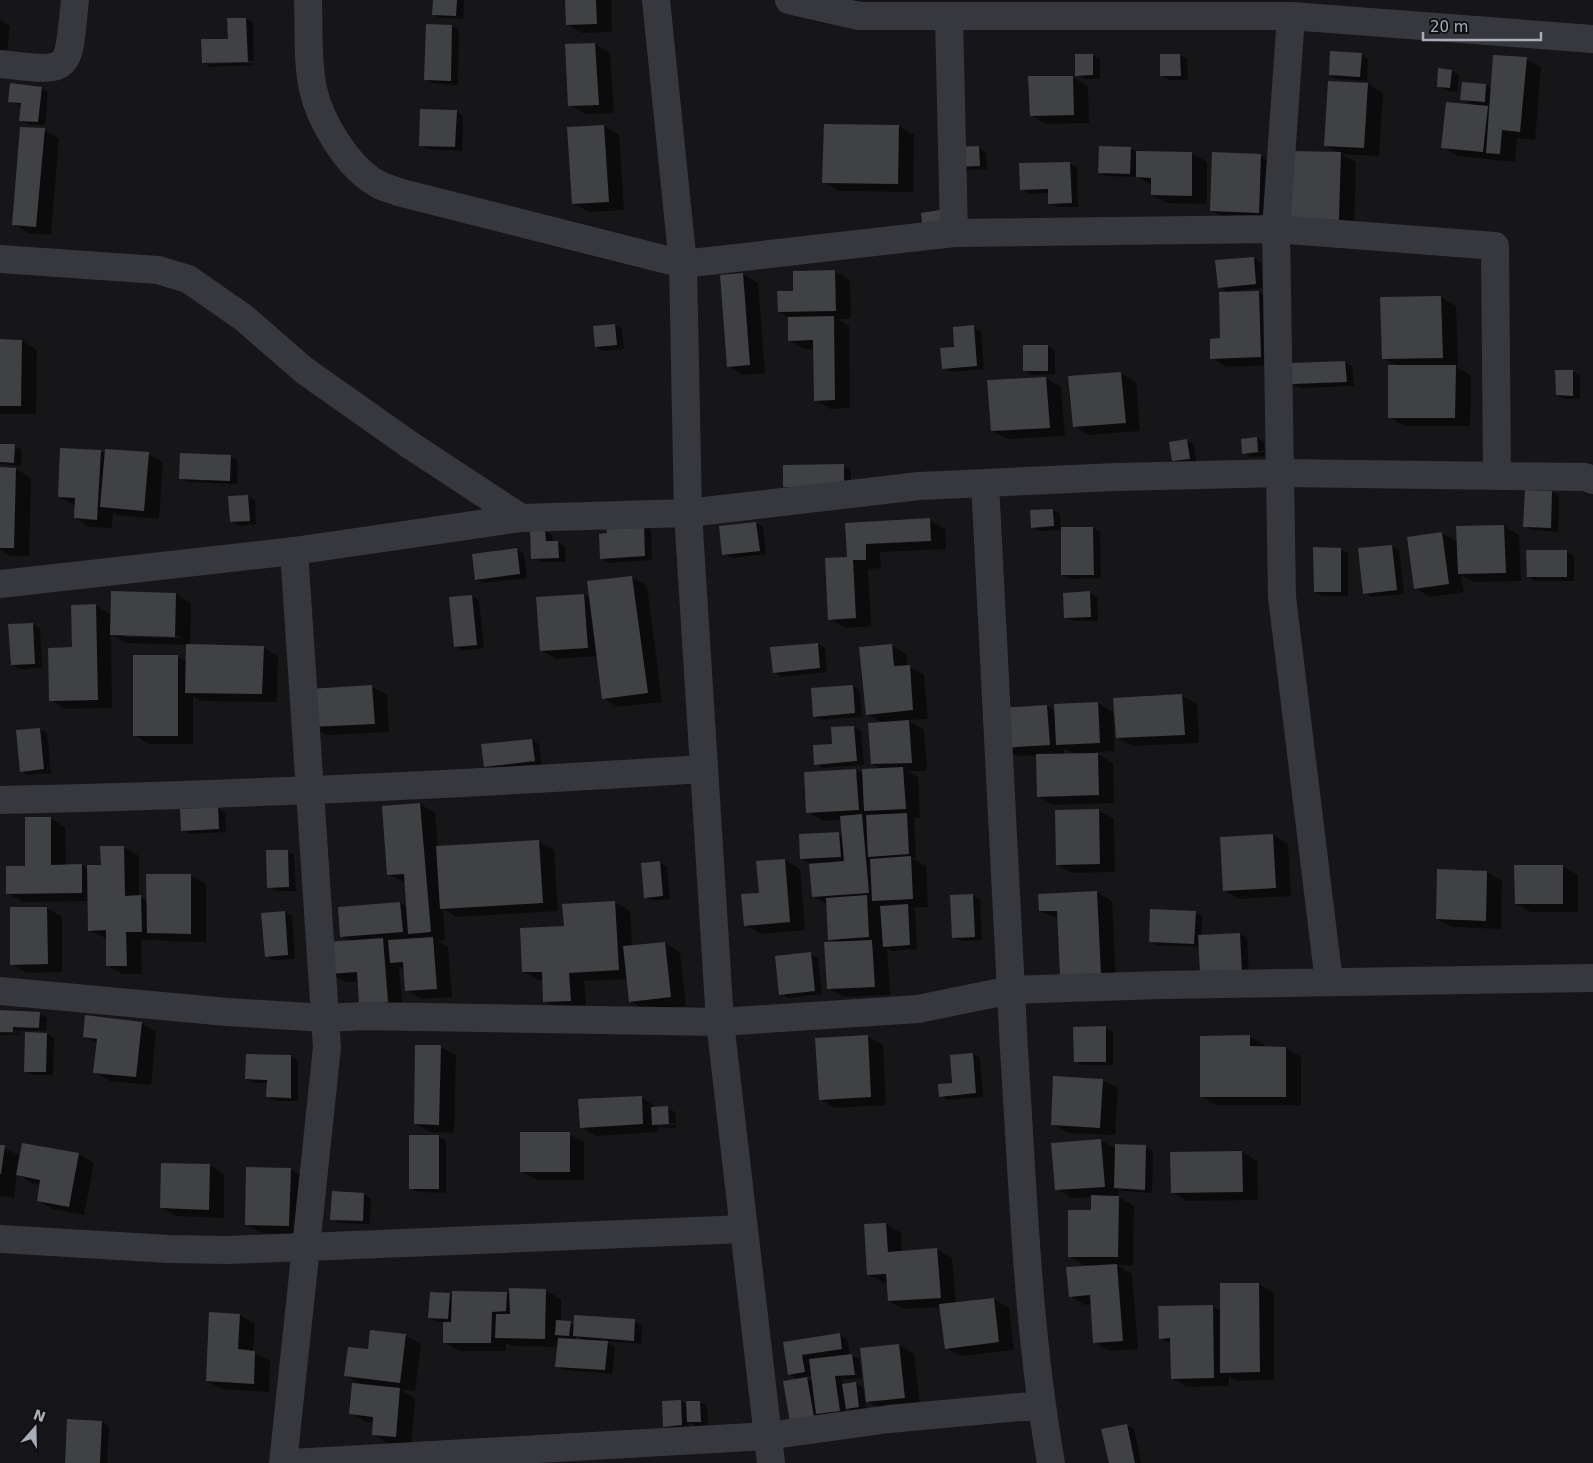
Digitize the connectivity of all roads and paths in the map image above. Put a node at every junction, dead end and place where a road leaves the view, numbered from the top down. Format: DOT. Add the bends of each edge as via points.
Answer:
graph roads {
  1 [pos="75,0"];
  2 [pos="308,0"];
  3 [pos="656,0"];
  4 [pos="789,0"];
  5 [pos="950,16"];
  6 [pos="1291,16"];
  7 [pos="1593,39"];
  8 [pos="0,64"];
  9 [pos="1276,229"];
  10 [pos="954,233"];
  11 [pos="0,259"];
  12 [pos="683,264"];
  13 [pos="1281,473"];
  14 [pos="1497,476"];
  15 [pos="1593,480"];
  16 [pos="985,483"];
  17 [pos="688,513"];
  18 [pos="521,518"];
  19 [pos="294,551"];
  20 [pos="0,584"];
  21 [pos="703,769"];
  22 [pos="310,791"];
  23 [pos="0,800"];
  24 [pos="1593,978"];
  25 [pos="1329,982"];
  26 [pos="1011,990"];
  27 [pos="0,991"];
  28 [pos="326,1018"];
  29 [pos="720,1022"];
  30 [pos="744,1229"];
  31 [pos="0,1238"];
  32 [pos="306,1247"];
  33 [pos="1041,1406"];
  34 [pos="767,1436"];
  35 [pos="283,1463"];
  36 [pos="292,1463"];
  37 [pos="771,1463"];
  38 [pos="1050,1463"];
  1 -- 8 [label="street" via="69,55 62,65 41,69"];
  2 -- 12 [label="street" via="313,88 320,110 334,139 376,183 398,192"];
  3 -- 12 [label="street"];
  4 -- 5 [label="street" via="859,16"];
  5 -- 6 [label="street"];
  5 -- 10 [label="street"];
  6 -- 7 [label="street"];
  6 -- 9 [label="street"];
  9 -- 10 [label="street"];
  9 -- 13 [label="street"];
  9 -- 14 [label="street" via="1494,246"];
  10 -- 12 [label="street"];
  11 -- 18 [label="street" via="158,270 188,279 237,312 305,371"];
  12 -- 17 [label="street"];
  13 -- 14 [label="street"];
  13 -- 16 [label="street"];
  13 -- 25 [label="street" via="1282,597"];
  14 -- 15 [label="street"];
  16 -- 17 [label="street" via="919,486"];
  16 -- 26 [label="street"];
  17 -- 18 [label="street"];
  17 -- 21 [label="street"];
  18 -- 19 [label="street"];
  19 -- 20 [label="street"];
  19 -- 22 [label="street"];
  21 -- 22 [label="street"];
  21 -- 29 [label="street"];
  22 -- 23 [label="street"];
  22 -- 28 [label="street"];
  24 -- 25 [label="street"];
  25 -- 26 [label="street"];
  26 -- 29 [label="street" via="918,1009"];
  26 -- 33 [label="street"];
  27 -- 28 [label="street"];
  28 -- 29 [label="street"];
  28 -- 32 [label="street" via="327,1047"];
  29 -- 30 [label="street"];
  30 -- 32 [label="street"];
  30 -- 34 [label="street"];
  31 -- 32 [label="street" via="169,1249"];
  32 -- 35 [label="street"];
  33 -- 34 [label="street" via="889,1419"];
  33 -- 38 [label="street"];
  34 -- 36 [label="street"];
  34 -- 37 [label="street"];
}
